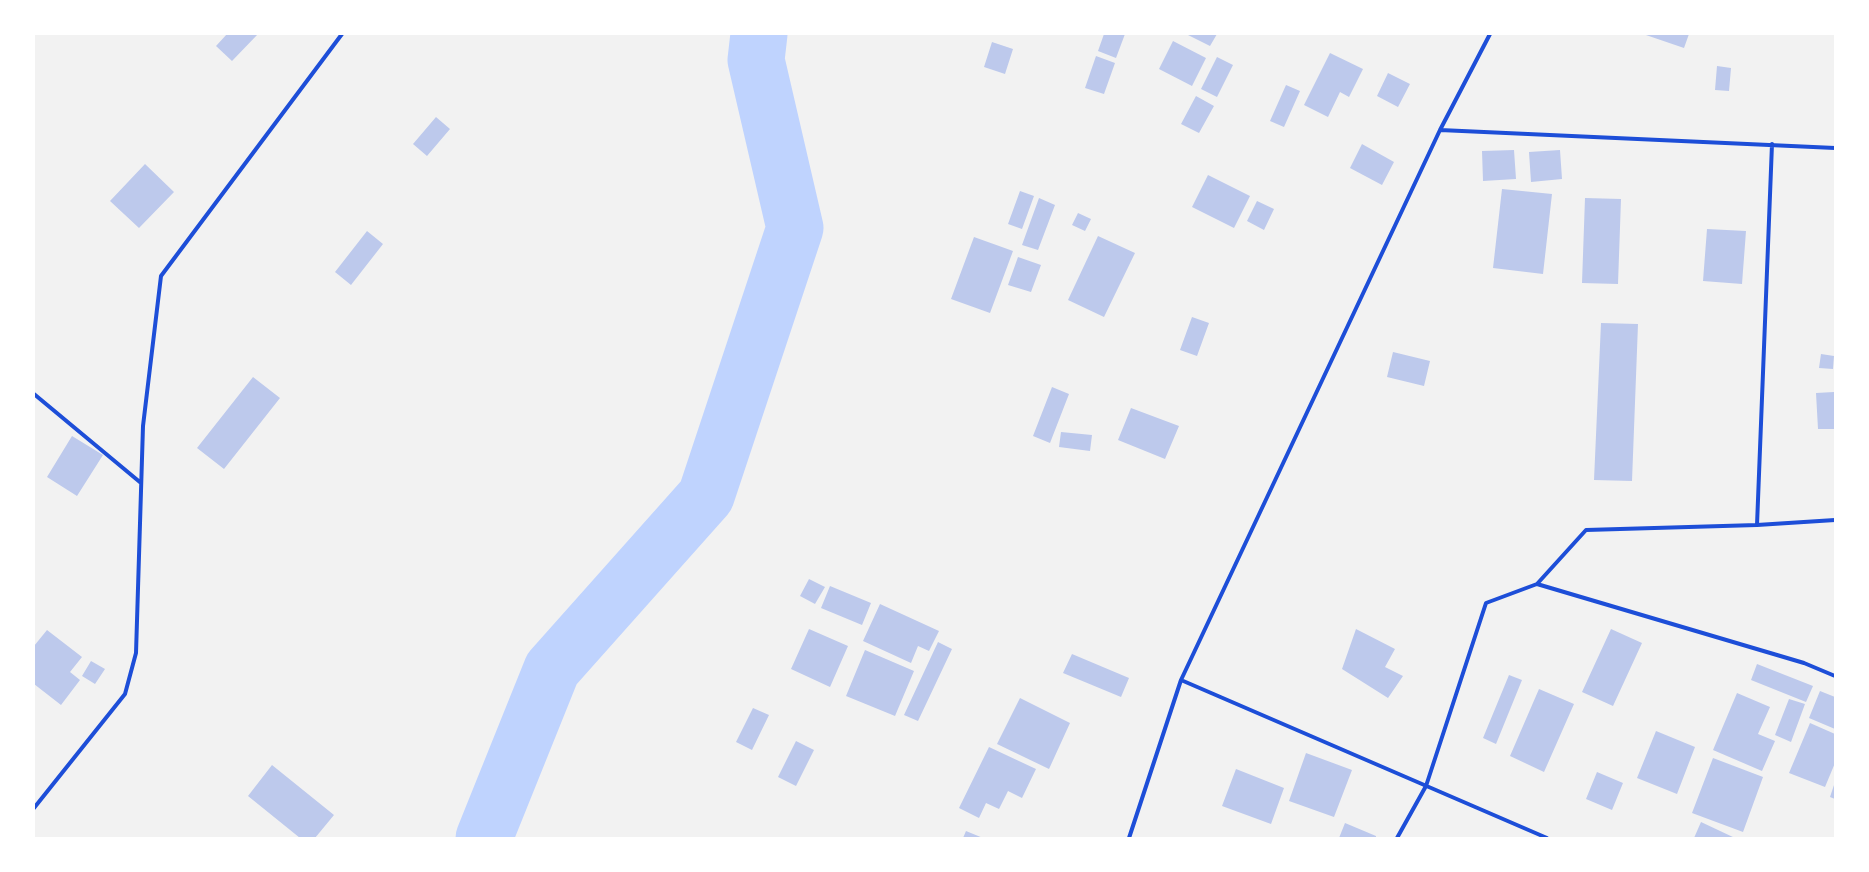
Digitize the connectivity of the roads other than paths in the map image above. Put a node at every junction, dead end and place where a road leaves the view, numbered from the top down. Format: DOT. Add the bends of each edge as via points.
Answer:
graph roads {
  1 [pos="342,34"];
  2 [pos="1490,34"];
  3 [pos="1440,130"];
  4 [pos="1772,144"];
  5 [pos="1835,148"];
  6 [pos="34,394"];
  7 [pos="141,483"];
  8 [pos="1835,520"];
  9 [pos="1757,525"];
  10 [pos="1537,584"];
  11 [pos="1835,676"];
  12 [pos="1181,680"];
  13 [pos="1426,786"];
  14 [pos="34,808"];
  15 [pos="1129,838"];
  16 [pos="1397,838"];
  17 [pos="1547,838"];
  1 -- 7 [label="street" via="161,276 143,426"];
  2 -- 3 [label="street"];
  3 -- 4 [label="street"];
  3 -- 12 [label="street"];
  4 -- 5 [label="street"];
  4 -- 9 [label="street"];
  6 -- 7 [label="street"];
  7 -- 14 [label="street" via="136,653 125,694"];
  8 -- 9 [label="street"];
  9 -- 10 [label="street" via="1586,530"];
  10 -- 11 [label="street" via="1804,663"];
  10 -- 13 [label="street" via="1486,603"];
  12 -- 13 [label="street"];
  12 -- 15 [label="street"];
  13 -- 16 [label="street"];
  13 -- 17 [label="street"];
}
